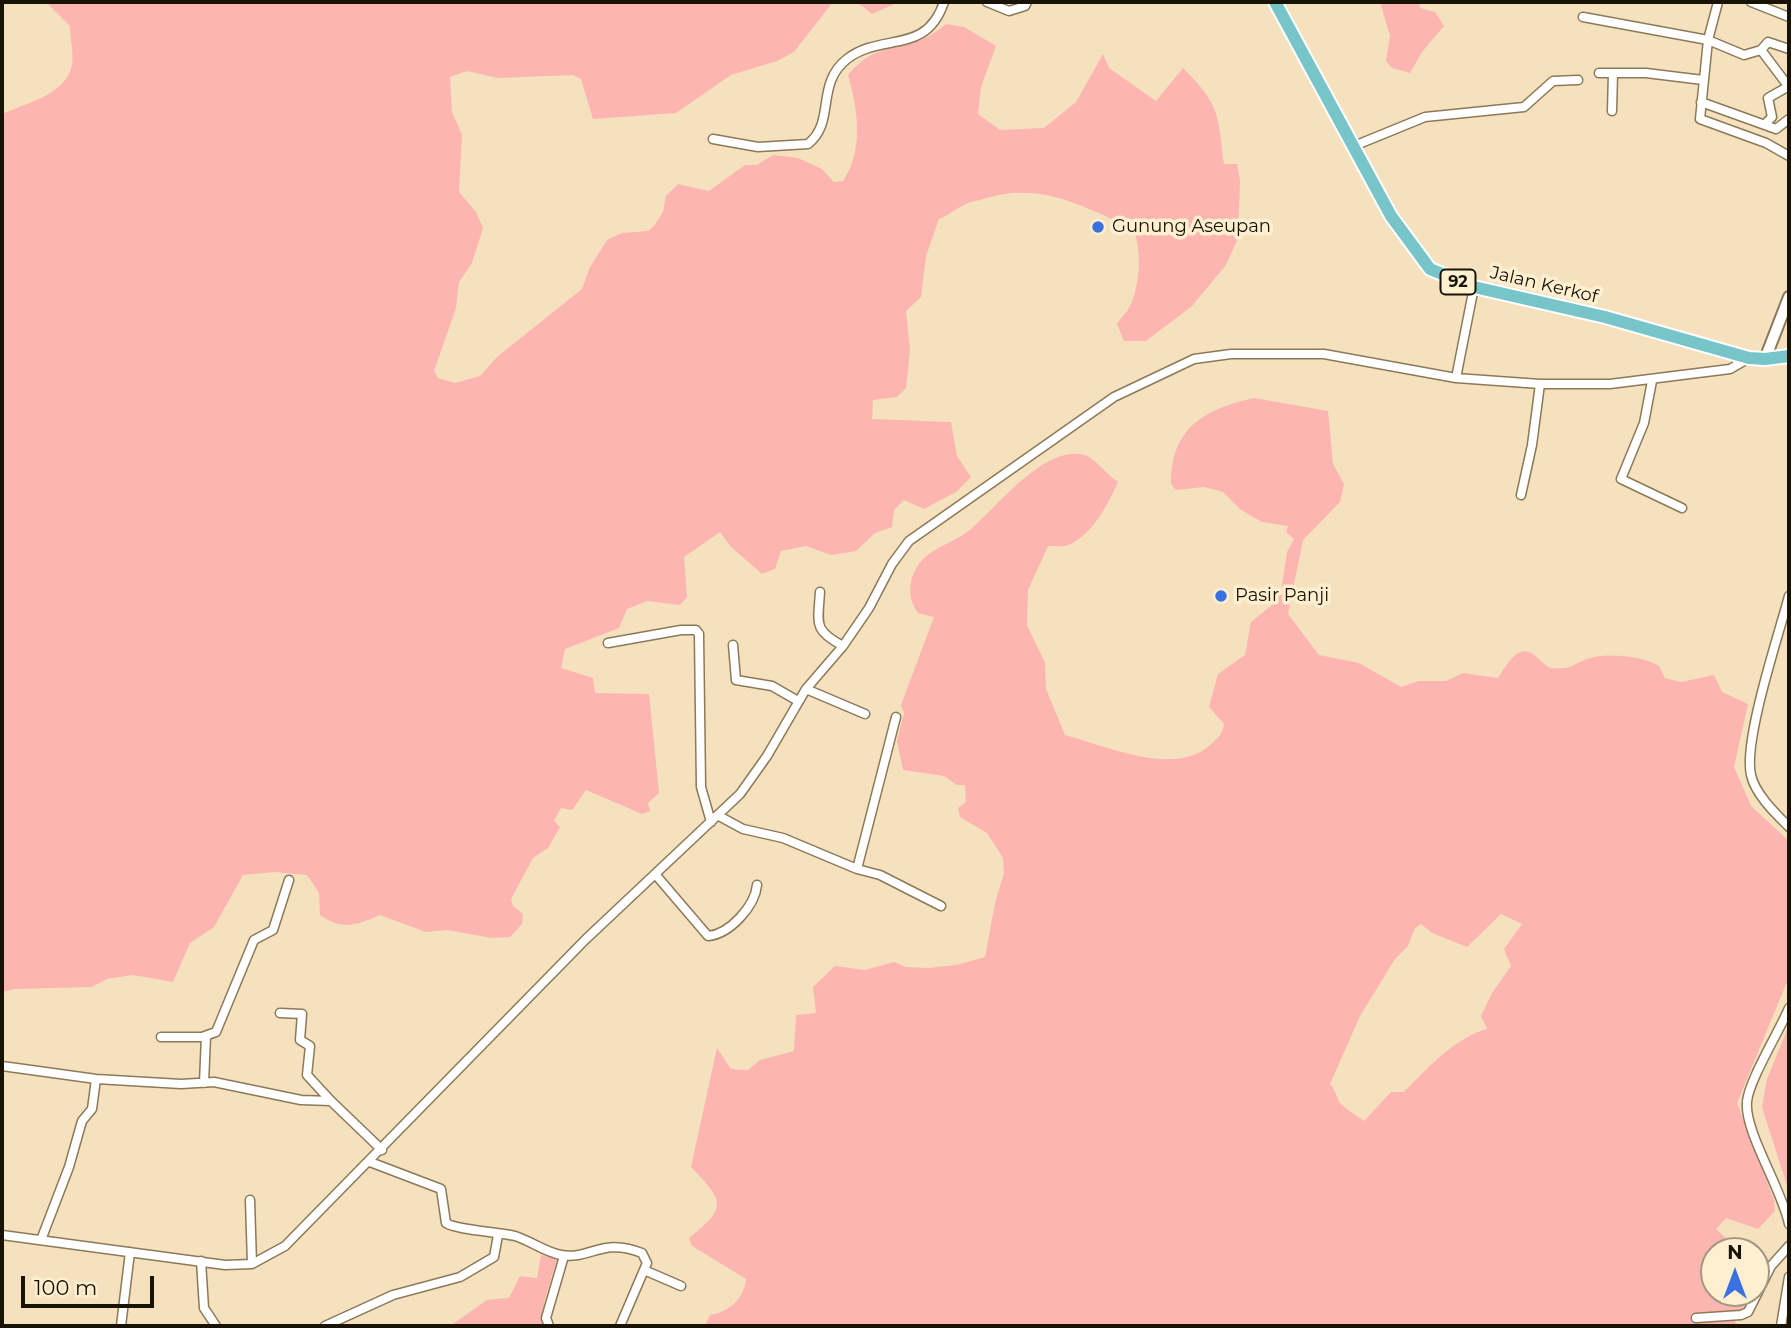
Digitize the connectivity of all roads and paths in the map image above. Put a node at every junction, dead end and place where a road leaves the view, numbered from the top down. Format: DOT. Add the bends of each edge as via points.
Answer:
graph roads {
  1 [pos="944,2"];
  2 [pos="987,2"];
  3 [pos="1027,2"];
  4 [pos="1275,2"];
  5 [pos="1717,2"];
  6 [pos="1751,2"];
  7 [pos="1583,17"];
  8 [pos="1789,18"];
  9 [pos="1707,40"];
  10 [pos="1789,49"];
  11 [pos="1761,50"];
  12 [pos="1599,73"];
  13 [pos="1613,73"];
  14 [pos="1578,80"];
  15 [pos="1703,80"];
  16 [pos="1789,87"];
  17 [pos="1700,102"];
  18 [pos="1612,111"];
  19 [pos="1789,119"];
  20 [pos="1766,123"];
  21 [pos="1776,129"];
  22 [pos="713,139"];
  23 [pos="1766,143"];
  24 [pos="1354,146"];
  25 [pos="1789,156"];
  26 [pos="1474,287"];
  27 [pos="1789,297"];
  28 [pos="1786,314"];
  29 [pos="1789,356"];
  30 [pos="1749,358"];
  31 [pos="1765,359"];
  32 [pos="1456,377"];
  33 [pos="1652,381"];
  34 [pos="1540,384"];
  35 [pos="1521,495"];
  36 [pos="1682,508"];
  37 [pos="820,592"];
  38 [pos="1789,596"];
  39 [pos="608,643"];
  40 [pos="733,645"];
  41 [pos="843,646"];
  42 [pos="806,689"];
  43 [pos="798,701"];
  44 [pos="865,714"];
  45 [pos="896,717"];
  46 [pos="719,816"];
  47 [pos="710,822"];
  48 [pos="1789,827"];
  49 [pos="858,869"];
  50 [pos="655,874"];
  51 [pos="289,880"];
  52 [pos="757,885"];
  53 [pos="941,906"];
  54 [pos="1789,1008"];
  55 [pos="280,1013"];
  56 [pos="206,1036"];
  57 [pos="161,1037"];
  58 [pos="2,1066"];
  59 [pos="96,1079"];
  60 [pos="204,1083"];
  61 [pos="331,1101"];
  62 [pos="382,1150"];
  63 [pos="370,1162"];
  64 [pos="250,1200"];
  65 [pos="1789,1224"];
  66 [pos="2,1235"];
  67 [pos="498,1235"];
  68 [pos="41,1240"];
  69 [pos="1789,1247"];
  70 [pos="130,1252"];
  71 [pos="564,1256"];
  72 [pos="201,1261"];
  73 [pos="252,1264"];
  74 [pos="644,1270"];
  75 [pos="1789,1277"];
  76 [pos="681,1286"];
  77 [pos="1696,1318"];
  78 [pos="121,1326"];
  79 [pos="216,1326"];
  80 [pos="325,1326"];
  81 [pos="549,1326"];
  82 [pos="620,1326"];
  83 [pos="1781,1326"];
  1 -- 22 [label="street" via="937,19 920,35 865,49 836,69 829,80 822,128 807,144 758,147"];
  2 -- 3 [label="street" via="1009,11"];
  4 -- 24 [label="main road, Jalan Kerkof / 92"];
  5 -- 9 [label="street"];
  6 -- 8 [label="street"];
  7 -- 9 [label="street"];
  9 -- 11 [label="street" via="1744,55"];
  9 -- 15 [label="street"];
  10 -- 11 [label="street" via="1770,42"];
  11 -- 16 [label="street"];
  12 -- 13 [label="street"];
  13 -- 15 [label="street"];
  13 -- 18 [label="street"];
  14 -- 24 [label="street" via="1553,81 1524,107 1425,117"];
  15 -- 17 [label="street"];
  16 -- 20 [label="street" via="1768,98 1772,117"];
  17 -- 20 [label="street"];
  17 -- 23 [label="street" via="1700,119"];
  19 -- 21 [label="street"];
  20 -- 21 [label="street"];
  21 -- 23 [label="street"];
  23 -- 25 [label="street"];
  24 -- 26 [label="main road, Jalan Kerkof / 92" via="1418,256 1430,269"];
  26 -- 30 [label="main road, Jalan Kerkof / 92" via="1605,317"];
  26 -- 32 [label="street"];
  27 -- 28 [label="street"];
  28 -- 31 [label="street"];
  29 -- 31 [label="main road, Jalan Kerkof / 92"];
  30 -- 31 [label="main road, Jalan Kerkof / 92"];
  30 -- 33 [label="street" via="1730,369"];
  32 -- 34 [label="street"];
  32 -- 41 [label="street" via="1337,355 1285,352 1215,355 1173,367 1114,397 920,530 900,550"];
  33 -- 34 [label="street"];
  33 -- 36 [label="street" via="1644,423 1620,477 1624,483"];
  34 -- 35 [label="street"];
  37 -- 41 [label="street" via="819,629"];
  38 -- 48 [label="street" via="1750,762 1758,791"];
  39 -- 47 [label="street" via="681,630 699,634 701,787"];
  40 -- 43 [label="street" via="736,680 772,686"];
  41 -- 42 [label="street"];
  42 -- 43 [label="street"];
  42 -- 44 [label="street"];
  43 -- 46 [label="street" via="767,756"];
  45 -- 49 [label="street"];
  46 -- 47 [label="street"];
  46 -- 49 [label="street" via="743,829 783,838"];
  47 -- 50 [label="street"];
  49 -- 53 [label="street"];
  50 -- 52 [label="street" via="708,936 744,913 754,901"];
  50 -- 62 [label="street"];
  51 -- 56 [label="street" via="273,930 254,940 219,1028"];
  54 -- 65 [label="street" via="1746,1102 1752,1131 1780,1190"];
  55 -- 61 [label="street" via="302,1014 300,1040 310,1046 307,1075"];
  56 -- 57 [label="street"];
  56 -- 60 [label="street"];
  58 -- 59 [label="street"];
  59 -- 60 [label="street"];
  59 -- 68 [label="street" via="92,1110 82,1121"];
  60 -- 61 [label="street"];
  61 -- 62 [label="street"];
  62 -- 63 [label="street"];
  63 -- 67 [label="street" via="441,1189 449,1226"];
  63 -- 73 [label="street" via="285,1246"];
  64 -- 73 [label="street"];
  66 -- 68 [label="street"];
  67 -- 71 [label="street" via="517,1237"];
  67 -- 80 [label="street" via="494,1257 460,1277 393,1295"];
  68 -- 70 [label="street"];
  69 -- 77 [label="street" via="1771,1266 1748,1311"];
  70 -- 72 [label="street"];
  70 -- 78 [label="street"];
  71 -- 74 [label="street" via="619,1245 646,1256"];
  71 -- 81 [label="street" via="547,1318"];
  72 -- 73 [label="street"];
  72 -- 79 [label="street" via="204,1308"];
  74 -- 76 [label="street"];
  74 -- 82 [label="street"];
  75 -- 83 [label="street"];
}
